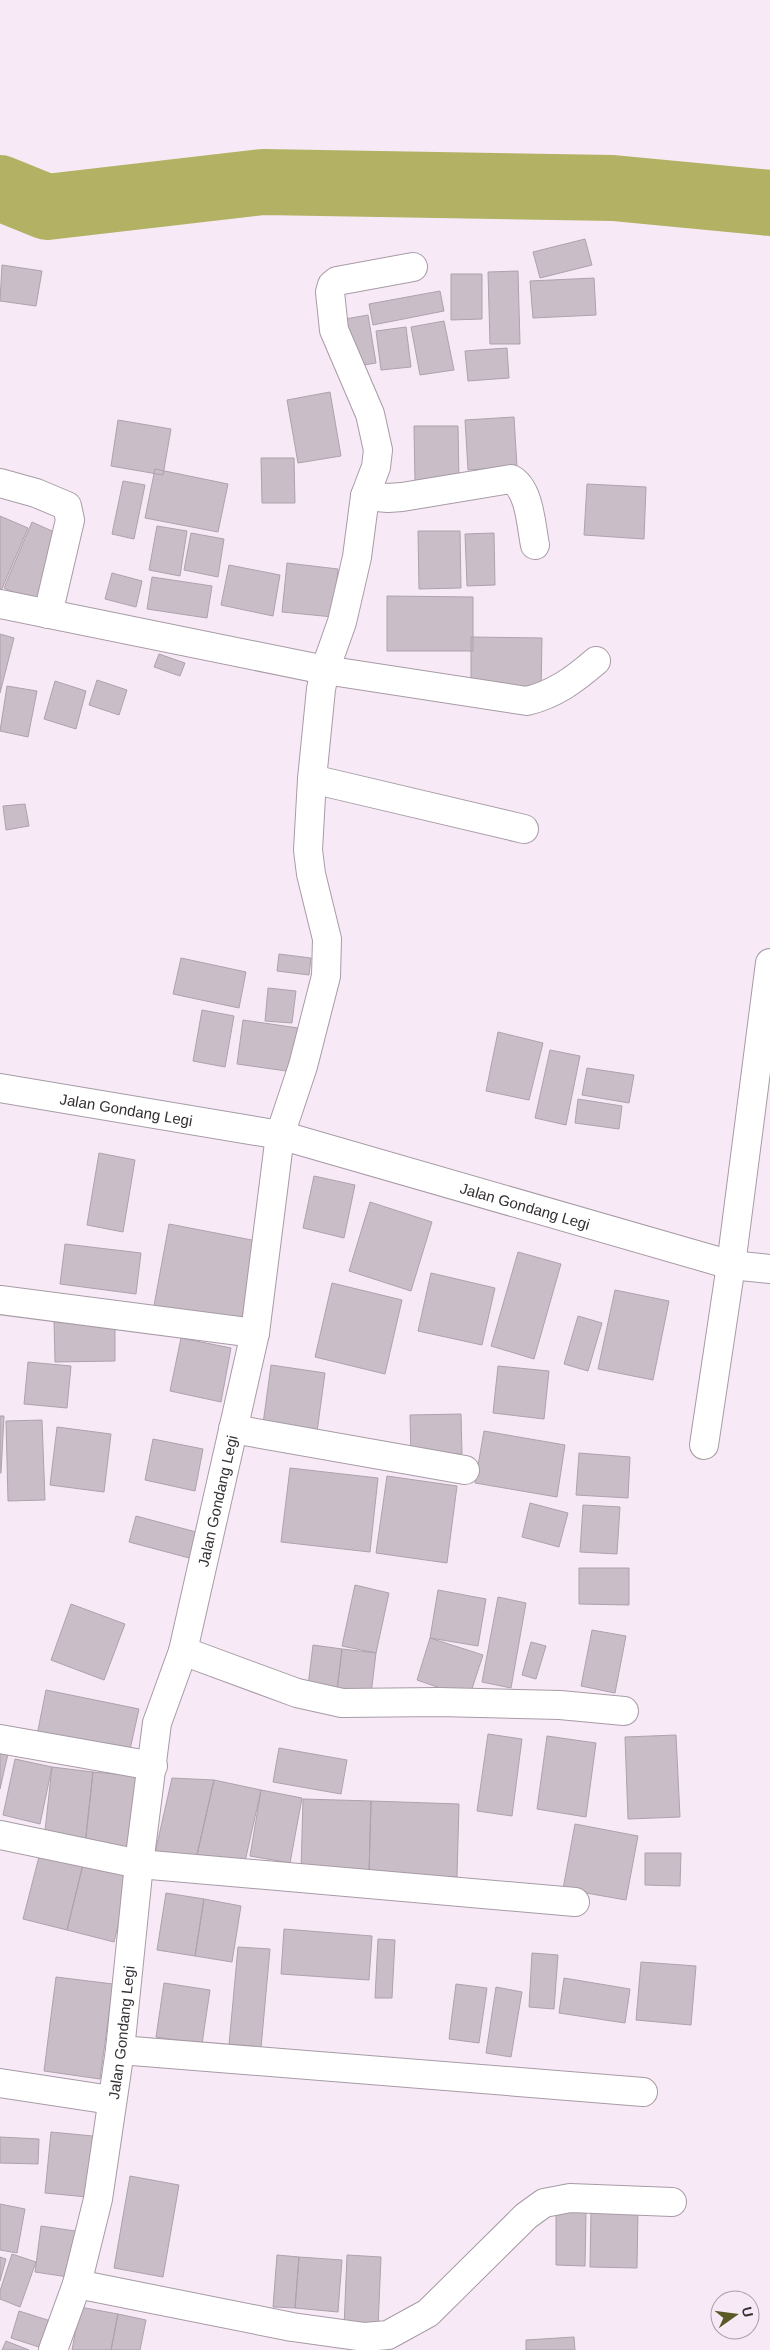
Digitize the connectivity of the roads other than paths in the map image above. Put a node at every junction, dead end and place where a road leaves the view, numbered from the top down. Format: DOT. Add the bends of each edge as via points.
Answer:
graph roads {
  1 [pos="413,267"];
  2 [pos="0,482"];
  3 [pos="366,496"];
  4 [pos="535,545"];
  5 [pos="0,604"];
  6 [pos="48,614"];
  7 [pos="596,660"];
  8 [pos="325,670"];
  9 [pos="312,779"];
  10 [pos="524,829"];
  11 [pos="770,963"];
  12 [pos="0,1088"];
  13 [pos="280,1135"];
  14 [pos="731,1265"];
  15 [pos="770,1269"];
  16 [pos="0,1300"];
  17 [pos="255,1334"];
  18 [pos="233,1429"];
  19 [pos="704,1445"];
  20 [pos="465,1470"];
  21 [pos="183,1651"];
  22 [pos="624,1711"];
  23 [pos="0,1739"];
  24 [pos="153,1766"];
  25 [pos="0,1835"];
  26 [pos="139,1864"];
  27 [pos="576,1902"];
  28 [pos="120,2050"];
  29 [pos="0,2082"];
  30 [pos="644,2092"];
  31 [pos="111,2100"];
  32 [pos="672,2202"];
  33 [pos="77,2284"];
  34 [pos="53,2350"];
  1 -- 3 [label="street" via="337,281 330,292 334,330 370,414 378,450"];
  2 -- 6 [label="street" via="36,493 67,506 69,510 70,520"];
  3 -- 4 [label="street" via="402,497 511,479 525,498"];
  3 -- 8 [label="street" via="357,557 342,622"];
  5 -- 6 [label="street"];
  6 -- 8 [label="street"];
  7 -- 8 [label="street" via="569,684 527,701"];
  8 -- 9 [label="street"];
  9 -- 10 [label="street"];
  9 -- 13 [label="street" via="309,862 328,956 303,1066"];
  11 -- 14 [label="street"];
  12 -- 13 [label="street, Jalan Gondang Legi"];
  13 -- 14 [label="street, Jalan Gondang Legi"];
  13 -- 17 [label="street, Jalan Gondang Legi"];
  14 -- 15 [label="street, Jalan Gondang Legi"];
  14 -- 19 [label="street"];
  16 -- 17 [label="street"];
  17 -- 18 [label="street, Jalan Gondang Legi"];
  18 -- 20 [label="street"];
  18 -- 21 [label="street, Jalan Gondang Legi"];
  21 -- 22 [label="street" via="297,1692 342,1703 560,1705"];
  21 -- 24 [label="street, Jalan Gondang Legi" via="157,1723"];
  23 -- 24 [label="street"];
  24 -- 26 [label="street, Jalan Gondang Legi"];
  25 -- 26 [label="street"];
  26 -- 27 [label="street"];
  26 -- 28 [label="street, Jalan Gondang Legi"];
  28 -- 30 [label="street"];
  28 -- 31 [label="street, Jalan Gondang Legi"];
  29 -- 31 [label="street"];
  31 -- 33 [label="street, Jalan Gondang Legi" via="98,2199"];
  32 -- 33 [label="street" via="570,2198 544,2204 516,2226 428,2313 388,2335 365,2337 292,2327"];
  33 -- 34 [label="street, Jalan Gondang Legi"];
}
